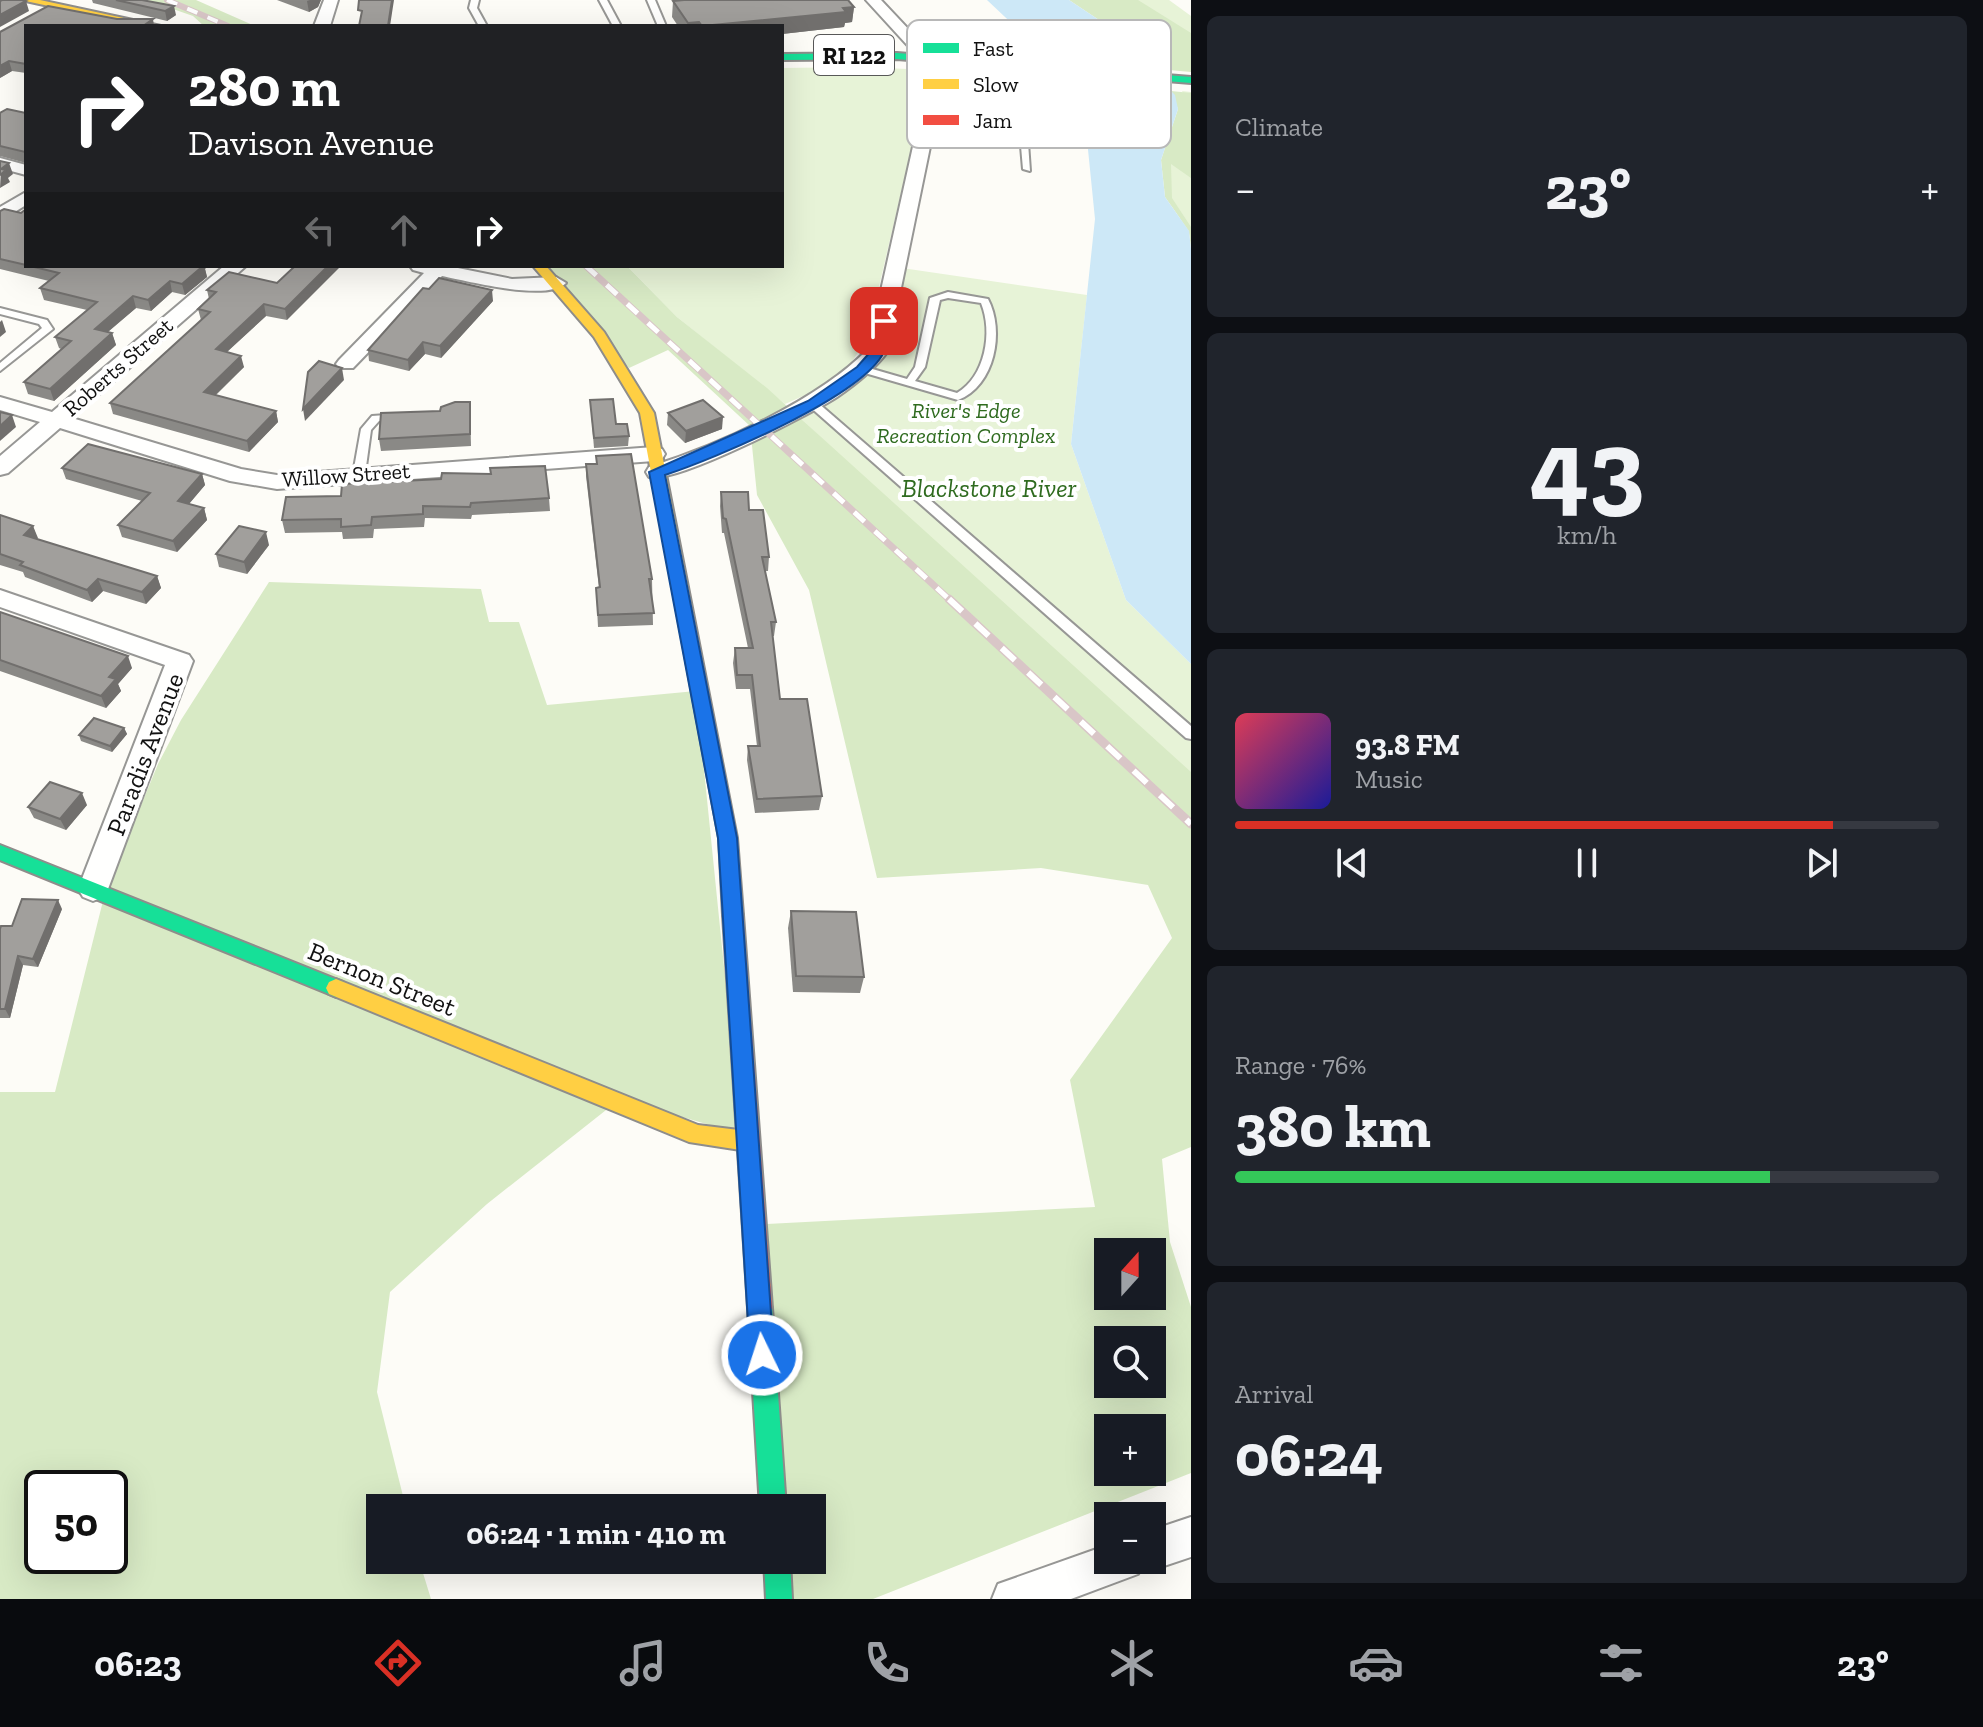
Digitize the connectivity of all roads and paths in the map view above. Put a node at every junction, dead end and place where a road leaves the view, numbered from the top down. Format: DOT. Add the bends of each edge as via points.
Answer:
graph roads {
  1 [pos="26,0"];
  2 [pos="331,0"];
  3 [pos="475,0"];
  4 [pos="603,0"];
  5 [pos="651,0"];
  6 [pos="873,0"];
  7 [pos="52,5"];
  8 [pos="28,19"];
  9 [pos="146,24"];
  10 [pos="323,24"];
  11 [pos="482,24"];
  12 [pos="616,24"];
  13 [pos="661,24"];
  14 [pos="907,37"];
  15 [pos="784,57"];
  16 [pos="907,57"];
  17 [pos="1171,79"];
  18 [pos="1191,80"];
  19 [pos="921,148"];
  20 [pos="1025,148"];
  21 [pos="0,163"];
  22 [pos="24,169"];
  23 [pos="1027,169"];
  24 [pos="24,198"];
  25 [pos="0,215"];
  26 [pos="234,268"];
  27 [pos="428,268"];
  28 [pos="541,268"];
  29 [pos="556,283"];
  30 [pos="0,311"];
  31 [pos="346,364"];
  32 [pos="0,368"];
  33 [pos="862,369"];
  34 [pos="909,383"];
  35 [pos="0,403"];
  36 [pos="813,404"];
  37 [pos="407,416"];
  38 [pos="55,420"];
  39 [pos="656,463"];
  40 [pos="0,468"];
  41 [pos="359,474"];
  42 [pos="0,598"];
  43 [pos="1191,734"];
  44 [pos="0,852"];
  45 [pos="93,889"];
  46 [pos="747,1141"];
  47 [pos="772,1494"];
  48 [pos="1191,1537"];
  49 [pos="1166,1545"];
  50 [pos="1094,1571"];
  51 [pos="778,1574"];
  52 [pos="779,1599"];
  53 [pos="1013,1599"];
  1 -- 7 [label="main road"];
  2 -- 10 [label="street"];
  3 -- 11 [label="lane" via="473,8"];
  4 -- 12 [label="lane"];
  5 -- 13 [label="lane"];
  6 -- 14 [label="street"];
  7 -- 8 [label="street"];
  7 -- 9 [label="main road"];
  15 -- 16 [label="main road, RI 122"];
  17 -- 18 [label="main road, RI 122"];
  19 -- 33 [label="street" via="878,351"];
  20 -- 23 [label="lane"];
  21 -- 22 [label="street"];
  24 -- 25 [label="street"];
  26 -- 38 [label="street, Roberts Street"];
  27 -- 29 [label="street" via="512,285"];
  27 -- 31 [label="street"];
  28 -- 29 [label="main road"];
  29 -- 39 [label="main road" via="630,379 647,413"];
  30 -- 32 [label="lane" via="43,322 48,329"];
  33 -- 34 [label="lane"];
  33 -- 36 [label="street, Willow Street"];
  34 -- 34 [label="lane" via="920,367 935,298 985,301 993,314 988,350 980,379 969,393 958,397"];
  35 -- 38 [label="street, Willow Street"];
  36 -- 39 [label="street, Willow Street" via="685,464"];
  36 -- 43 [label="lane"];
  37 -- 41 [label="lane" via="376,418 366,429"];
  38 -- 40 [label="street, Roberts Street"];
  38 -- 41 [label="street, Willow Street" via="238,476 277,482"];
  39 -- 41 [label="street, Willow Street"];
  39 -- 46 [label="main road" via="728,838"];
  42 -- 45 [label="street, Paradis Avenue" via="180,661"];
  44 -- 45 [label="main road, Bernon Street"];
  45 -- 46 [label="main road, Bernon Street" via="697,1135"];
  46 -- 47 [label="main road"];
  48 -- 49 [label="street"];
  50 -- 53 [label="street"];
  51 -- 52 [label="main road"];
}
